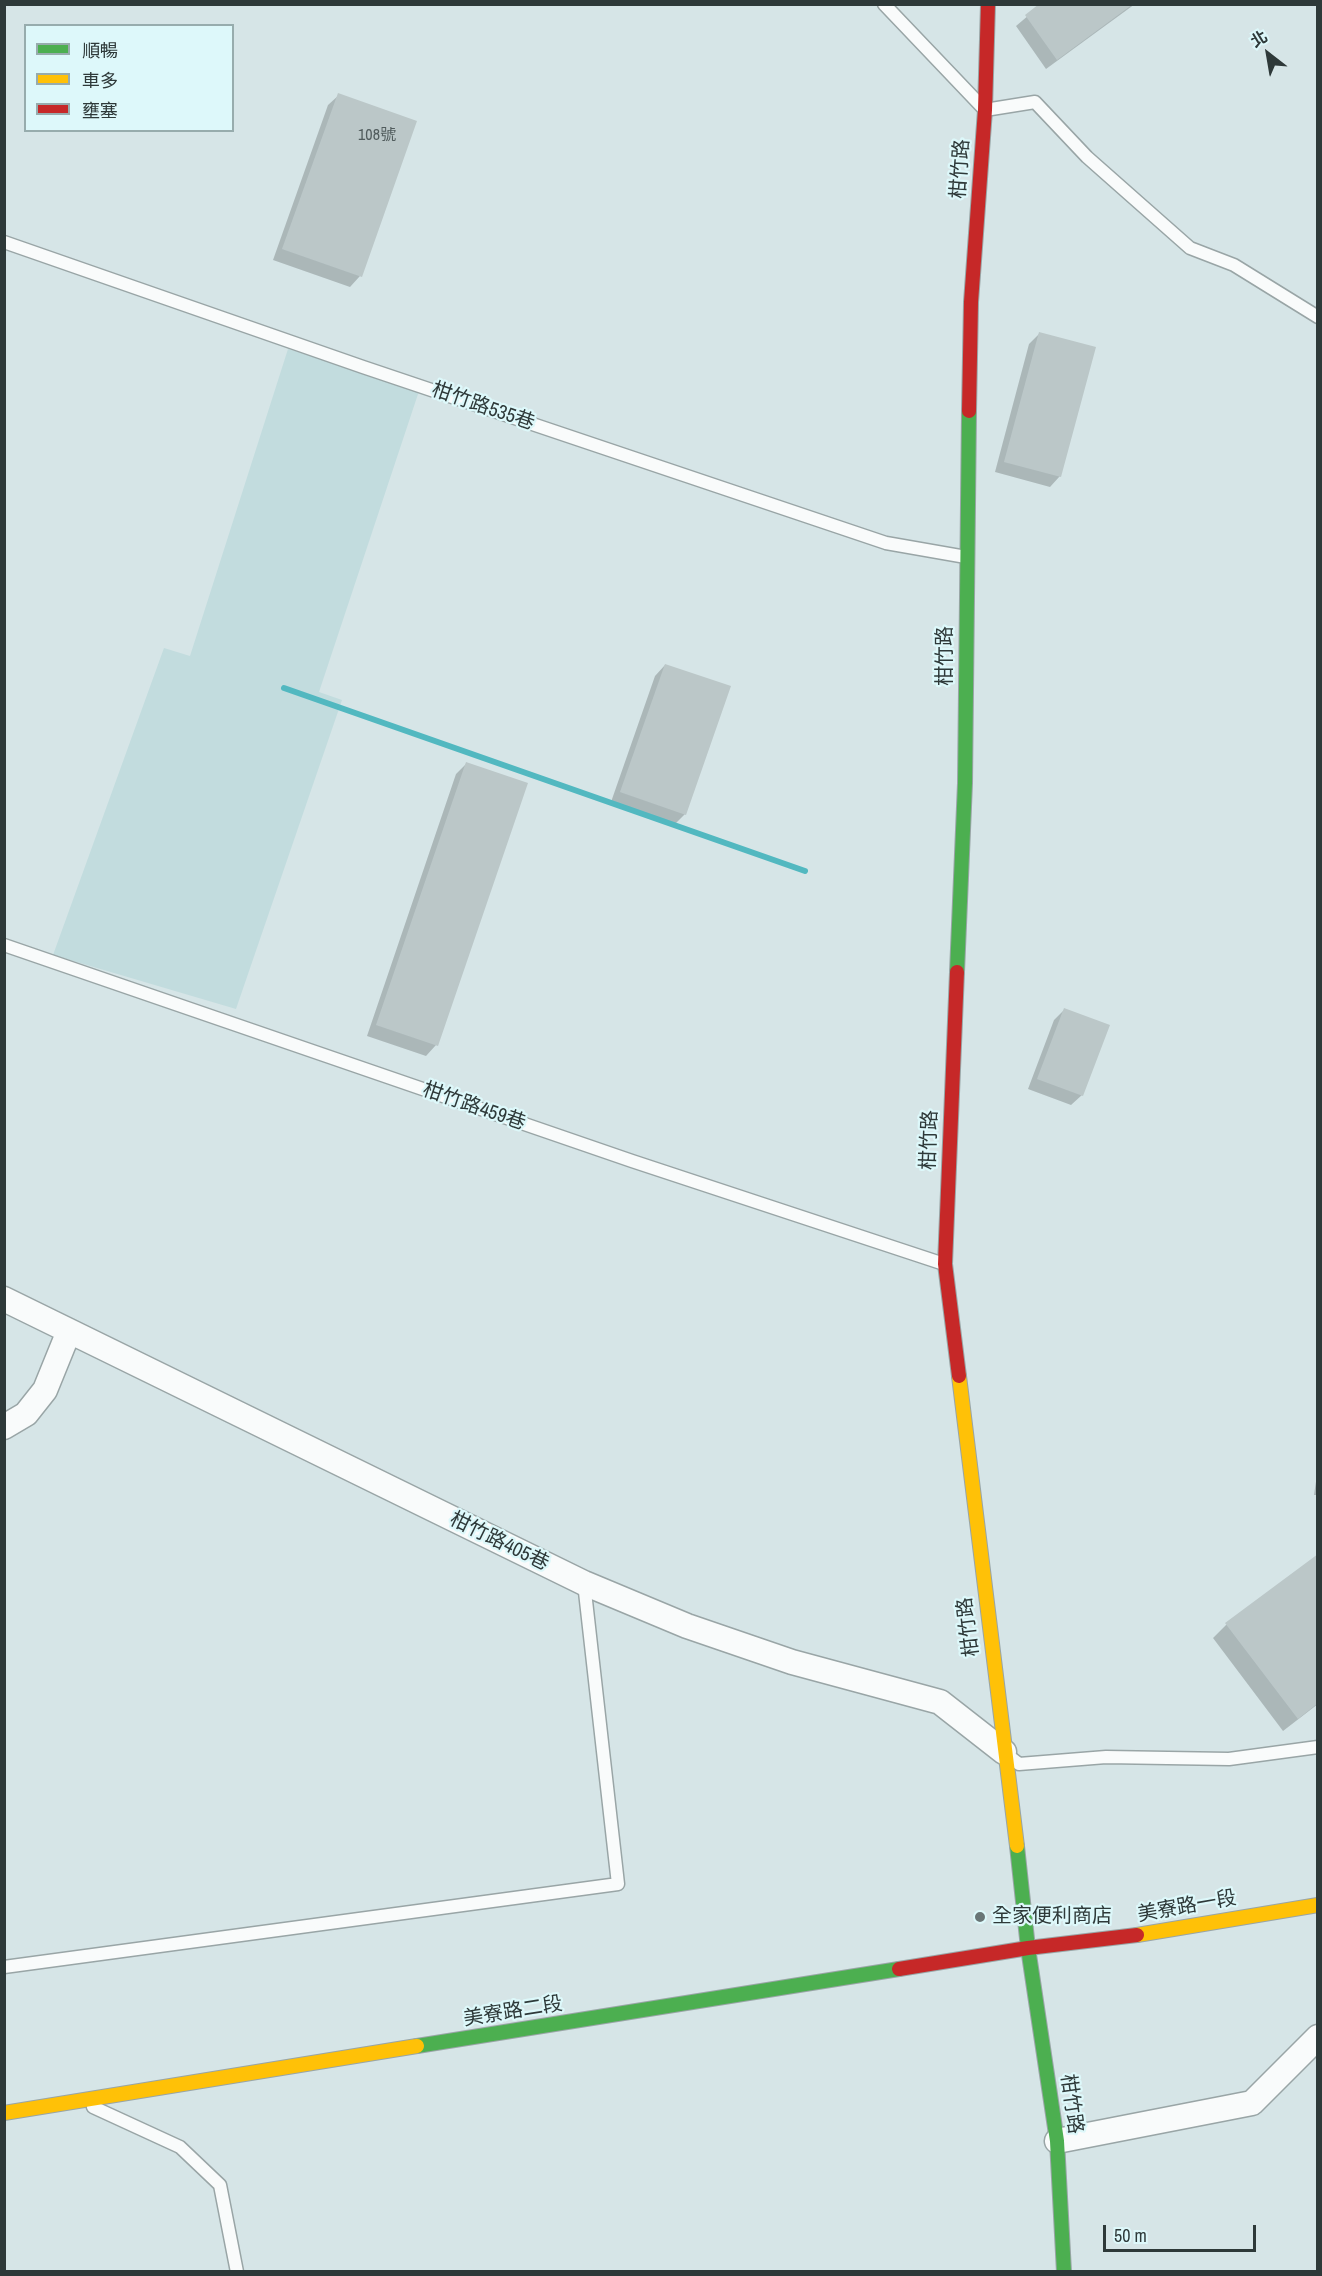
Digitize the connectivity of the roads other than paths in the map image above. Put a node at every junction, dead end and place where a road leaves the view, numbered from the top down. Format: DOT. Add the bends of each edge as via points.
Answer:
graph roads {
  1 [pos="884,4"];
  2 [pos="988,4"];
  3 [pos="985,110"];
  4 [pos="4,242"];
  5 [pos="1317,317"];
  6 [pos="966,558"];
  7 [pos="4,945"];
  8 [pos="945,1264"];
  9 [pos="4,1299"];
  10 [pos="69,1331"];
  11 [pos="4,1427"];
  12 [pos="584,1583"];
  13 [pos="1317,1747"];
  14 [pos="1004,1752"];
  15 [pos="1317,1905"];
  16 [pos="1028,1948"];
  17 [pos="4,1967"];
  18 [pos="1317,2037"];
  19 [pos="78,2100"];
  20 [pos="4,2113"];
  21 [pos="1057,2140"];
  22 [pos="237,2271"];
  23 [pos="1064,2271"];
  1 -- 3 [label="lane"];
  2 -- 3 [label="street, 柑竹路"];
  3 -- 5 [label="lane" via="1035,102 1088,158 1190,248 1234,265"];
  3 -- 6 [label="street, 柑竹路" via="971,302"];
  4 -- 6 [label="lane, 柑竹路535巷" via="885,543"];
  6 -- 8 [label="street, 柑竹路" via="965,783"];
  7 -- 8 [label="lane, 柑竹路459巷"];
  8 -- 14 [label="street, 柑竹路"];
  9 -- 10 [label="street, 柑竹路405巷"];
  10 -- 11 [label="street" via="45,1390 26,1414"];
  10 -- 12 [label="street, 柑竹路405巷"];
  12 -- 14 [label="street, 柑竹路405巷" via="687,1626 792,1662 940,1702"];
  12 -- 17 [label="lane" via="618,1884"];
  13 -- 14 [label="lane" via="1228,1759 1106,1757 1019,1764"];
  14 -- 16 [label="street, 柑竹路"];
  15 -- 16 [label="street, 美寮路一段" via="1108,1940"];
  16 -- 19 [label="street, 美寮路二段"];
  16 -- 21 [label="street, 柑竹路"];
  18 -- 21 [label="street" via="1252,2103"];
  19 -- 20 [label="street, 美寮路二段"];
  19 -- 22 [label="lane" via="180,2147 220,2185"];
  21 -- 23 [label="street, 柑竹路"];
}
